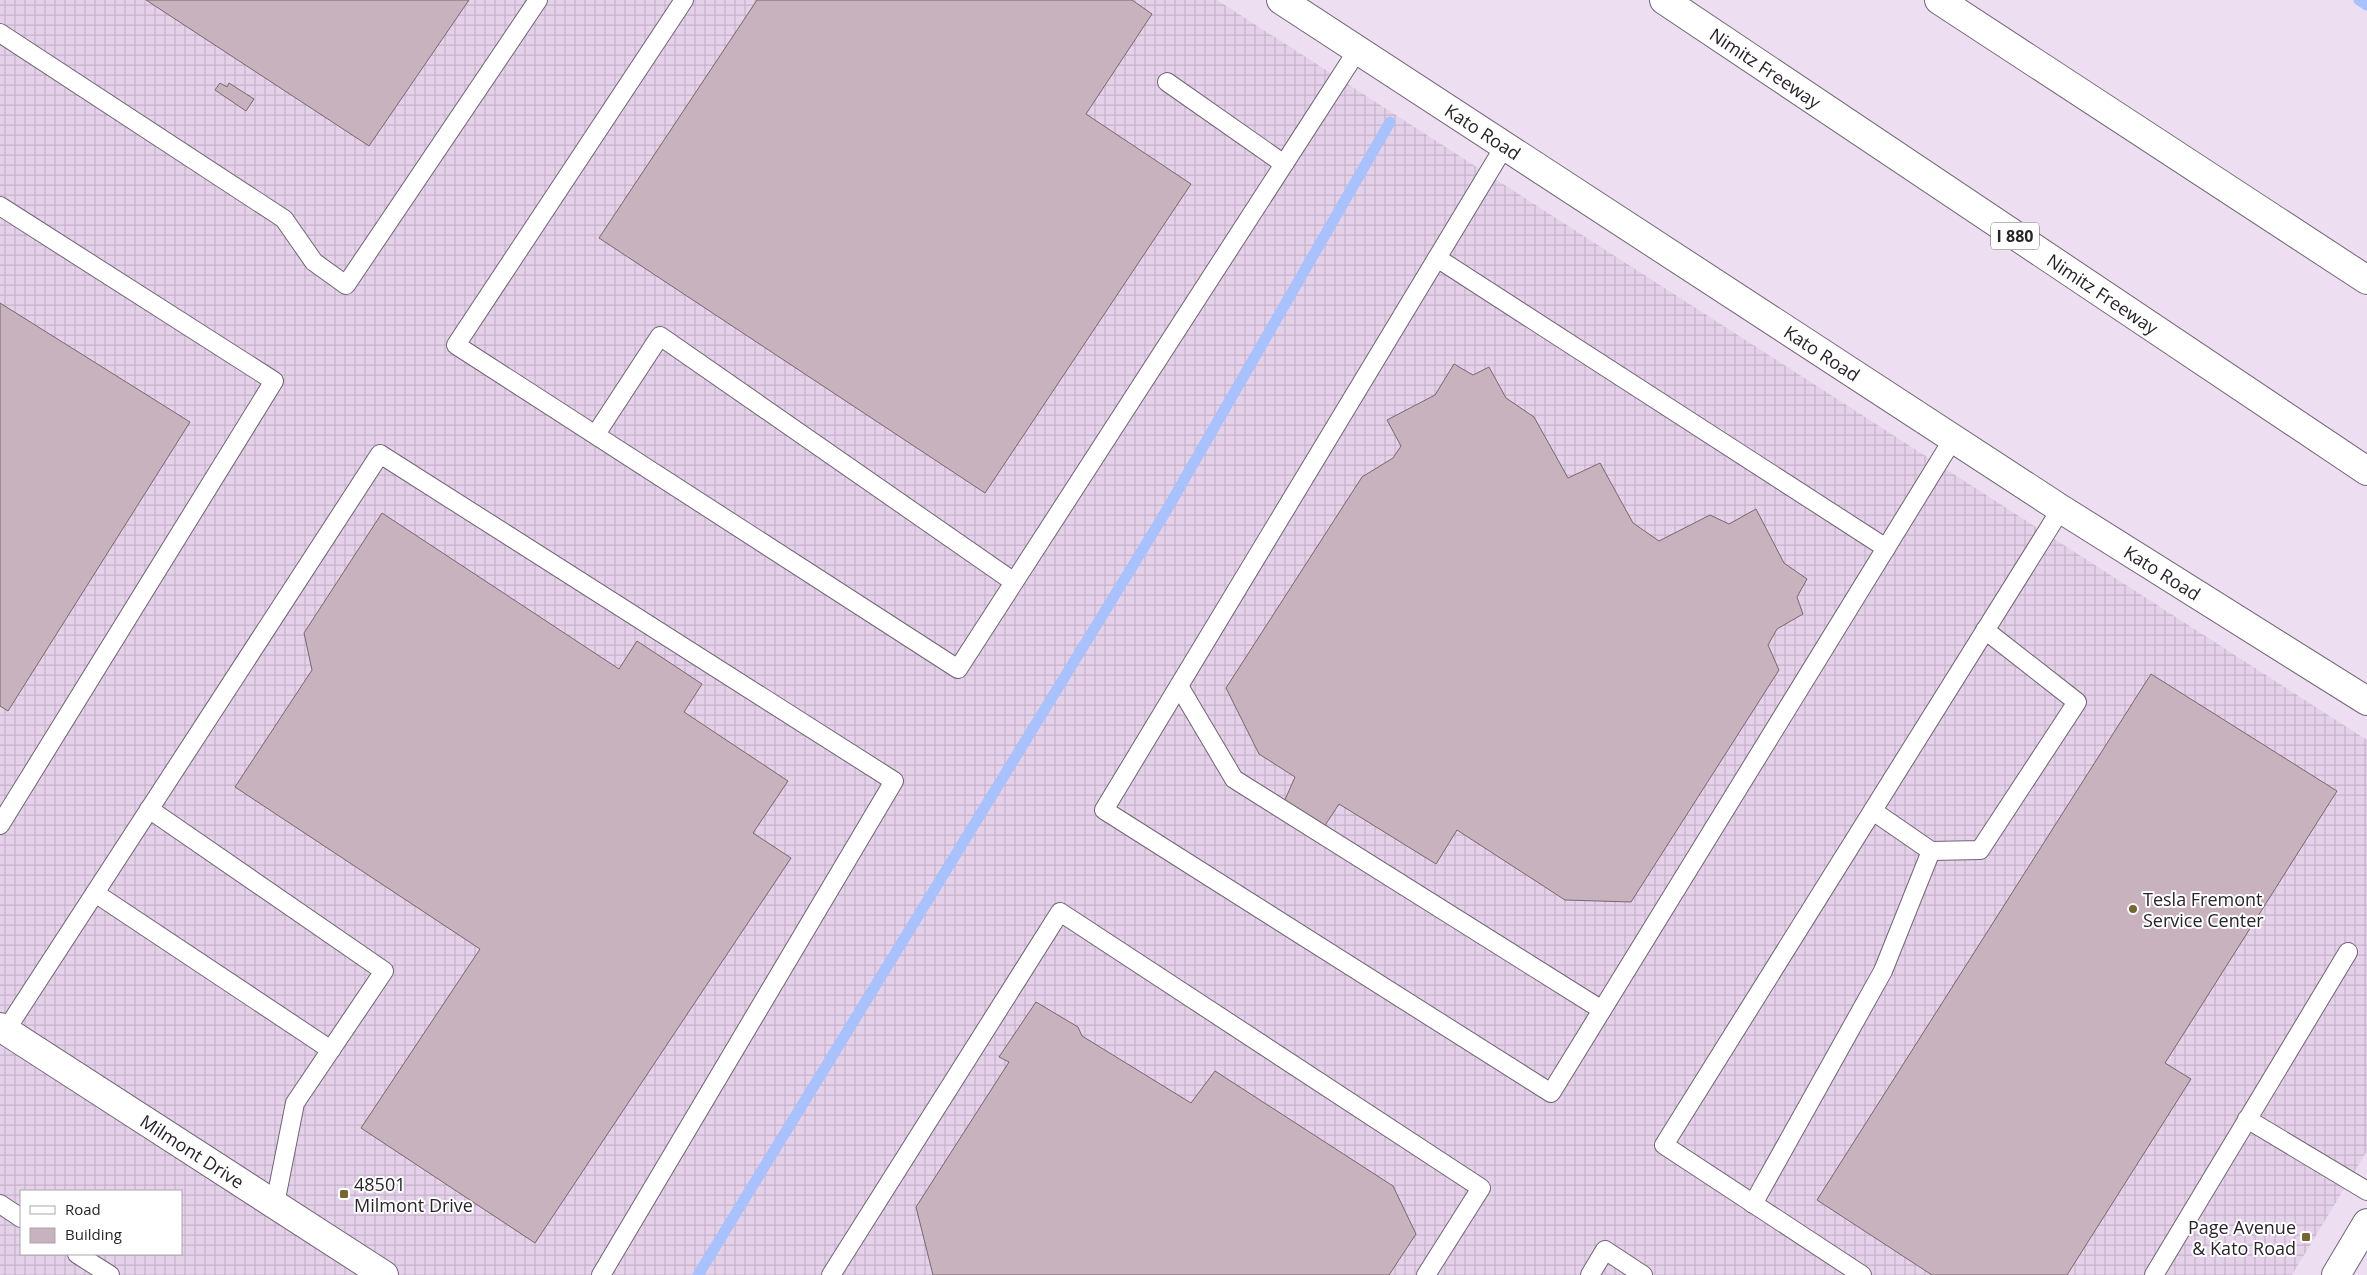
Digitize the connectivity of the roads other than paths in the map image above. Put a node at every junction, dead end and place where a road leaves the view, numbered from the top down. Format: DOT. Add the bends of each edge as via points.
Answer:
graph roads {
  1 [pos="538,0"];
  2 [pos="684,0"];
  3 [pos="1281,0"];
  4 [pos="1664,0"];
  5 [pos="1939,0"];
  6 [pos="0,33"];
  7 [pos="1357,51"];
  8 [pos="1167,82"];
  9 [pos="1504,147"];
  10 [pos="1284,164"];
  11 [pos="0,206"];
  12 [pos="1436,258"];
  13 [pos="2367,280"];
  14 [pos="596,434"];
  15 [pos="1953,439"];
  16 [pos="2367,471"];
  17 [pos="2061,510"];
  18 [pos="1886,548"];
  19 [pos="1014,582"];
  20 [pos="1985,630"];
  21 [pos="1179,686"];
  22 [pos="2367,701"];
  23 [pos="149,809"];
  24 [pos="1873,810"];
  25 [pos="0,825"];
  26 [pos="1931,851"];
  27 [pos="94,893"];
  28 [pos="2348,952"];
  29 [pos="1602,1010"];
  30 [pos="3,1029"];
  31 [pos="332,1050"];
  32 [pos="2247,1119"];
  33 [pos="2367,1191"];
  34 [pos="0,1204"];
  35 [pos="276,1204"];
  36 [pos="1753,1204"];
  37 [pos="20,1217"];
  38 [pos="2367,1223"];
  39 [pos="79,1255"];
  40 [pos="110,1275"];
  41 [pos="384,1275"];
  42 [pos="601,1275"];
  43 [pos="831,1275"];
  44 [pos="1426,1275"];
  45 [pos="1590,1275"];
  46 [pos="1643,1275"];
  47 [pos="1862,1275"];
  48 [pos="2154,1275"];
  49 [pos="2336,1275"];
  1 -- 6 [label="lane" via="346,285 314,262 284,219"];
  2 -- 14 [label="lane" via="456,345"];
  3 -- 7 [label="main road, Kato Road"];
  4 -- 16 [label="main road, Nimitz Freeway / I 880"];
  5 -- 13 [label="main road"];
  7 -- 9 [label="main road, Kato Road"];
  7 -- 10 [label="lane"];
  8 -- 10 [label="lane"];
  9 -- 12 [label="lane"];
  9 -- 15 [label="main road, Kato Road"];
  10 -- 19 [label="lane"];
  11 -- 25 [label="lane" via="274,381"];
  12 -- 18 [label="lane"];
  12 -- 21 [label="lane"];
  14 -- 19 [label="lane" via="958,669"];
  14 -- 19 [label="lane" via="660,336"];
  15 -- 17 [label="main road, Kato Road"];
  15 -- 18 [label="lane"];
  17 -- 20 [label="lane"];
  17 -- 22 [label="main road, Kato Road"];
  18 -- 29 [label="lane"];
  20 -- 24 [label="lane"];
  20 -- 26 [label="lane" via="2077,702 1980,850"];
  21 -- 29 [label="lane" via="1234,779"];
  21 -- 29 [label="lane" via="1104,810 1551,1093"];
  23 -- 27 [label="lane"];
  23 -- 31 [label="lane" via="384,971"];
  23 -- 42 [label="lane" via="380,454 894,781"];
  24 -- 26 [label="lane"];
  24 -- 36 [label="lane" via="1664,1145"];
  26 -- 36 [label="lane" via="1883,971"];
  27 -- 30 [label="lane"];
  27 -- 31 [label="lane"];
  28 -- 32 [label="lane"];
  30 -- 35 [label="main road, Milmont Drive"];
  31 -- 35 [label="lane" via="295,1103"];
  32 -- 33 [label="lane"];
  32 -- 48 [label="lane"];
  34 -- 37 [label="lane"];
  35 -- 41 [label="main road, Milmont Drive"];
  36 -- 47 [label="lane"];
  38 -- 49 [label="main road"];
  39 -- 40 [label="lane"];
  43 -- 44 [label="lane" via="1060,912 1481,1188"];
  45 -- 46 [label="lane" via="1605,1250"];
}
